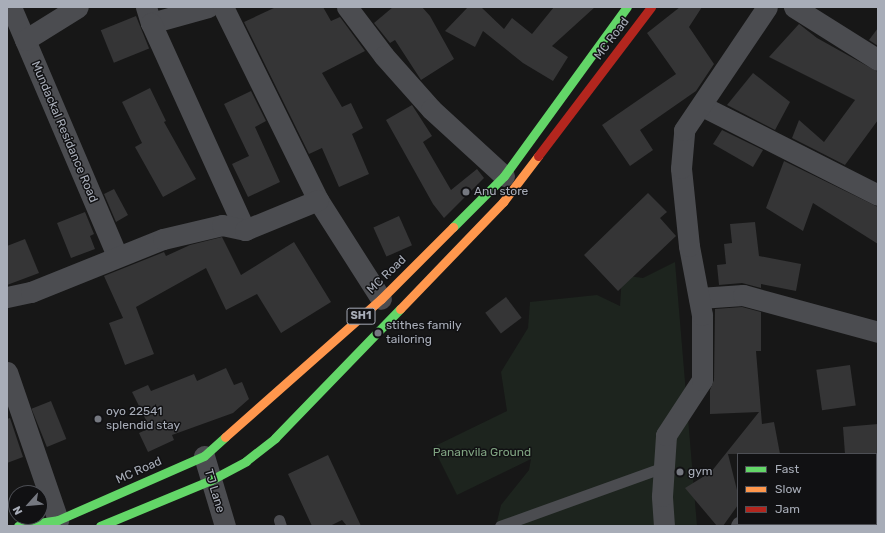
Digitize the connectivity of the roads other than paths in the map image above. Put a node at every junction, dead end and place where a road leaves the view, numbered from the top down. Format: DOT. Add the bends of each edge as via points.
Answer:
graph roads {
  1 [pos="11,7"];
  2 [pos="78,7"];
  3 [pos="208,7"];
  4 [pos="223,7"];
  5 [pos="347,7"];
  6 [pos="627,7"];
  7 [pos="651,7"];
  8 [pos="766,7"];
  9 [pos="794,7"];
  10 [pos="148,15"];
  11 [pos="25,40"];
  12 [pos="878,60"];
  13 [pos="702,106"];
  14 [pos="504,176"];
  15 [pos="878,195"];
  16 [pos="318,200"];
  17 [pos="244,230"];
  18 [pos="117,256"];
  19 [pos="7,297"];
  20 [pos="699,298"];
  21 [pos="381,299"];
  22 [pos="878,332"];
  23 [pos="7,372"];
  24 [pos="204,456"];
  25 [pos="664,467"];
  26 [pos="211,480"];
  27 [pos="58,520"];
  28 [pos="18,526"];
  29 [pos="101,526"];
  30 [pos="225,526"];
  31 [pos="500,526"];
  32 [pos="664,526"];
  1 -- 11 [label="street, Mundackal Residance Road"];
  2 -- 11 [label="street"];
  3 -- 10 [label="street"];
  4 -- 16 [label="street"];
  5 -- 14 [label="street" via="384,56 431,109"];
  6 -- 14 [label="main road, MC Road / SH1"];
  7 -- 26 [label="main road, MC Road / SH1" via="503,202 275,438 246,461"];
  8 -- 13 [label="street"];
  9 -- 12 [label="street"];
  10 -- 17 [label="street"];
  11 -- 18 [label="street, Mundackal Residance Road"];
  13 -- 15 [label="street"];
  13 -- 20 [label="street" via="684,130 681,168 688,239"];
  14 -- 21 [label="main road, MC Road / SH1"];
  16 -- 17 [label="street"];
  16 -- 21 [label="street"];
  17 -- 18 [label="street" via="222,226 163,239"];
  18 -- 19 [label="street" via="31,292"];
  20 -- 22 [label="street" via="743,294"];
  20 -- 25 [label="street" via="702,315 702,380 666,435"];
  21 -- 24 [label="main road, MC Road / SH1"];
  23 -- 27 [label="street"];
  24 -- 26 [label="street, TJ Lane"];
  24 -- 27 [label="main road, MC Road / SH1"];
  25 -- 31 [label="lane"];
  25 -- 32 [label="street"];
  26 -- 29 [label="main road, MC Road / SH1"];
  26 -- 30 [label="street, TJ Lane"];
  27 -- 28 [label="main road, MC Road / SH1"];
}
